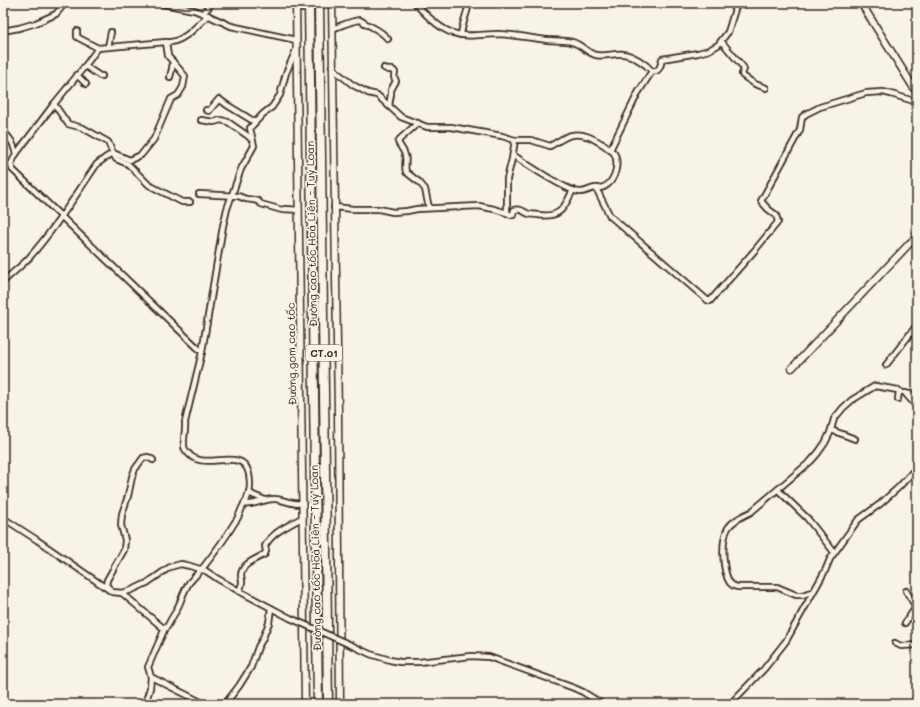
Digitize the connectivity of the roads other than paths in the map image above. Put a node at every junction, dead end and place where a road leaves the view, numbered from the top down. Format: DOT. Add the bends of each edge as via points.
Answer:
graph roads {
  1 [pos="65,3"];
  2 [pos="158,3"];
  3 [pos="205,3"];
  4 [pos="323,3"];
  5 [pos="332,3"];
  6 [pos="414,3"];
  7 [pos="469,3"];
  8 [pos="749,3"];
  9 [pos="861,3"];
  10 [pos="296,6"];
  11 [pos="306,6"];
  12 [pos="320,6"];
  13 [pos="205,14"];
  14 [pos="3,28"];
  15 [pos="332,30"];
  16 [pos="77,31"];
  17 [pos="111,32"];
  18 [pos="461,35"];
  19 [pos="388,39"];
  20 [pos="296,40"];
  21 [pos="166,42"];
  22 [pos="721,42"];
  23 [pos="108,47"];
  24 [pos="98,48"];
  25 [pos="296,48"];
  26 [pos="173,62"];
  27 [pos="85,66"];
  28 [pos="332,66"];
  29 [pos="384,68"];
  30 [pos="652,71"];
  31 [pos="77,75"];
  32 [pos="102,76"];
  33 [pos="170,77"];
  34 [pos="86,84"];
  35 [pos="766,88"];
  36 [pos="917,93"];
  37 [pos="917,102"];
  38 [pos="54,104"];
  39 [pos="389,106"];
  40 [pos="215,113"];
  41 [pos="201,120"];
  42 [pos="255,122"];
  43 [pos="418,123"];
  44 [pos="3,132"];
  45 [pos="515,140"];
  46 [pos="253,141"];
  47 [pos="610,150"];
  48 [pos="113,153"];
  49 [pos="16,154"];
  50 [pos="513,155"];
  51 [pos="596,188"];
  52 [pos="573,190"];
  53 [pos="199,194"];
  54 [pos="233,196"];
  55 [pos="190,202"];
  56 [pos="334,207"];
  57 [pos="429,208"];
  58 [pos="299,210"];
  59 [pos="507,213"];
  60 [pos="61,216"];
  61 [pos="917,237"];
  62 [pos="3,282"];
  63 [pos="917,325"];
  64 [pos="202,352"];
  65 [pos="886,365"];
  66 [pos="792,368"];
  67 [pos="899,391"];
  68 [pos="905,393"];
  69 [pos="917,396"];
  70 [pos="898,399"];
  71 [pos="917,407"];
  72 [pos="831,430"];
  73 [pos="855,439"];
  74 [pos="154,460"];
  75 [pos="917,467"];
  76 [pos="778,490"];
  77 [pos="249,492"];
  78 [pos="265,500"];
  79 [pos="303,502"];
  80 [pos="244,504"];
  81 [pos="303,517"];
  82 [pos="3,518"];
  83 [pos="834,552"];
  84 [pos="201,569"];
  85 [pos="906,590"];
  86 [pos="239,591"];
  87 [pos="112,592"];
  88 [pos="813,592"];
  89 [pos="122,593"];
  90 [pos="271,608"];
  91 [pos="917,608"];
  92 [pos="905,623"];
  93 [pos="165,628"];
  94 [pos="895,644"];
  95 [pos="917,646"];
  96 [pos="151,677"];
  97 [pos="145,704"];
  98 [pos="205,704"];
  99 [pos="225,704"];
  100 [pos="305,704"];
  101 [pos="318,704"];
  102 [pos="328,704"];
  103 [pos="340,704"];
  104 [pos="602,704"];
  105 [pos="730,704"];
  1 -- 14 [label="street" via="56,14 36,23 8,30"];
  2 -- 13 [label="street"];
  3 -- 13 [label="street" via="208,7"];
  4 -- 12 [label="street"];
  5 -- 15 [label="main road"];
  6 -- 18 [label="street" via="436,24"];
  7 -- 18 [label="street"];
  8 -- 22 [label="street" via="736,6 728,32"];
  9 -- 36 [label="main road"];
  10 -- 11 [label="street"];
  10 -- 20 [label="main road, Đường gom cao tốc"];
  11 -- 101 [label="highway, Đường cao tốc Hoà Liên - Tuý Loan / CT.01"];
  12 -- 102 [label="highway, Đường cao tốc Hoà Liên - Tuý Loan / CT.01"];
  13 -- 20 [label="street" via="231,26"];
  13 -- 21 [label="street" via="186,35 172,43"];
  15 -- 19 [label="street" via="360,20 380,30"];
  15 -- 28 [label="main road"];
  16 -- 24 [label="street" via="77,37"];
  17 -- 23 [label="street"];
  18 -- 30 [label="street" via="504,34 572,42 595,55 624,54 647,65"];
  20 -- 25 [label="main road, Đường gom cao tốc"];
  21 -- 23 [label="street"];
  21 -- 26 [label="street" via="168,56"];
  22 -- 30 [label="street" via="709,50 662,59 657,71"];
  22 -- 35 [label="street" via="743,66 743,76"];
  23 -- 24 [label="street"];
  24 -- 27 [label="street"];
  25 -- 42 [label="street" via="280,95 272,107"];
  25 -- 58 [label="main road, Đường gom cao tốc"];
  26 -- 33 [label="street"];
  26 -- 48 [label="street" via="184,76 183,87 172,99 154,139 141,156 130,160"];
  27 -- 31 [label="street"];
  27 -- 32 [label="street"];
  28 -- 39 [label="street" via="353,85 377,96"];
  28 -- 56 [label="main road"];
  29 -- 39 [label="street" via="395,71 396,81 391,90"];
  30 -- 47 [label="street" via="638,93"];
  31 -- 34 [label="street"];
  31 -- 38 [label="street"];
  37 -- 51 [label="street" via="883,92 866,93 820,107 802,117 800,130 761,201 776,215 778,222 710,301 610,216"];
  38 -- 48 [label="street" via="68,124 84,128 108,142"];
  38 -- 49 [label="street"];
  39 -- 43 [label="street" via="403,118"];
  40 -- 42 [label="street" via="208,110 219,99"];
  41 -- 46 [label="street" via="228,122"];
  42 -- 46 [label="street" via="250,128"];
  43 -- 45 [label="street" via="427,127 452,127"];
  43 -- 57 [label="street" via="398,142 405,155 406,172 425,189"];
  44 -- 49 [label="street" via="13,142"];
  45 -- 47 [label="street" via="531,140 550,146 571,135 582,134"];
  45 -- 50 [label="street"];
  46 -- 54 [label="street" via="254,146 242,169"];
  47 -- 51 [label="street" via="616,160 616,170 607,186"];
  48 -- 55 [label="street" via="116,159 128,164 149,185 182,202"];
  48 -- 60 [label="street" via="97,164"];
  49 -- 60 [label="street" via="11,164 12,169"];
  50 -- 52 [label="street"];
  50 -- 59 [label="street" via="507,179"];
  51 -- 52 [label="street" via="580,192"];
  52 -- 59 [label="street" via="561,212 554,215 528,214 518,209 514,210 512,215"];
  53 -- 54 [label="street"];
  54 -- 58 [label="street" via="258,201 282,210"];
  54 -- 64 [label="street" via="223,226"];
  56 -- 57 [label="street" via="393,212"];
  56 -- 103 [label="main road"];
  57 -- 59 [label="street" via="479,206"];
  58 -- 79 [label="main road, Đường gom cao tốc"];
  60 -- 62 [label="street" via="27,260"];
  60 -- 64 [label="street"];
  61 -- 66 [label="main road"];
  63 -- 65 [label="street"];
  64 -- 77 [label="street" via="185,422 184,447 192,457 202,461 241,461 248,470"];
  67 -- 68 [label="street"];
  67 -- 70 [label="street"];
  67 -- 72 [label="street" via="875,386 843,408 834,419"];
  68 -- 69 [label="street"];
  68 -- 71 [label="street"];
  72 -- 73 [label="street"];
  72 -- 76 [label="street" via="825,443 811,461"];
  74 -- 87 [label="street" via="143,458 132,477 122,514 124,550 106,585"];
  75 -- 83 [label="street" via="880,504 858,520"];
  76 -- 83 [label="street" via="807,518"];
  76 -- 88 [label="street" via="728,528 724,538 724,559 730,583 738,587 777,587 796,595"];
  77 -- 78 [label="street"];
  77 -- 80 [label="street"];
  78 -- 79 [label="street" via="275,499 297,504"];
  78 -- 80 [label="street"];
  79 -- 81 [label="main road, Đường gom cao tốc"];
  80 -- 84 [label="street" via="236,522"];
  81 -- 86 [label="street" via="276,533 267,542 265,554 249,562 241,574"];
  81 -- 100 [label="main road, Đường gom cao tốc"];
  82 -- 87 [label="street"];
  83 -- 88 [label="street"];
  84 -- 86 [label="street"];
  84 -- 89 [label="street" via="181,564 174,565 147,583"];
  84 -- 93 [label="street" via="188,584 177,610"];
  85 -- 91 [label="street"];
  86 -- 90 [label="street"];
  87 -- 89 [label="street"];
  88 -- 105 [label="street" via="786,641 764,669"];
  89 -- 93 [label="street"];
  90 -- 99 [label="street" via="270,623 251,667"];
  90 -- 104 [label="street, bridge" via="370,654 390,660 419,662 471,656 488,657 574,688"];
  91 -- 92 [label="street"];
  93 -- 96 [label="street" via="148,667"];
  94 -- 95 [label="street"];
  96 -- 97 [label="street"];
  96 -- 98 [label="street"];
}
